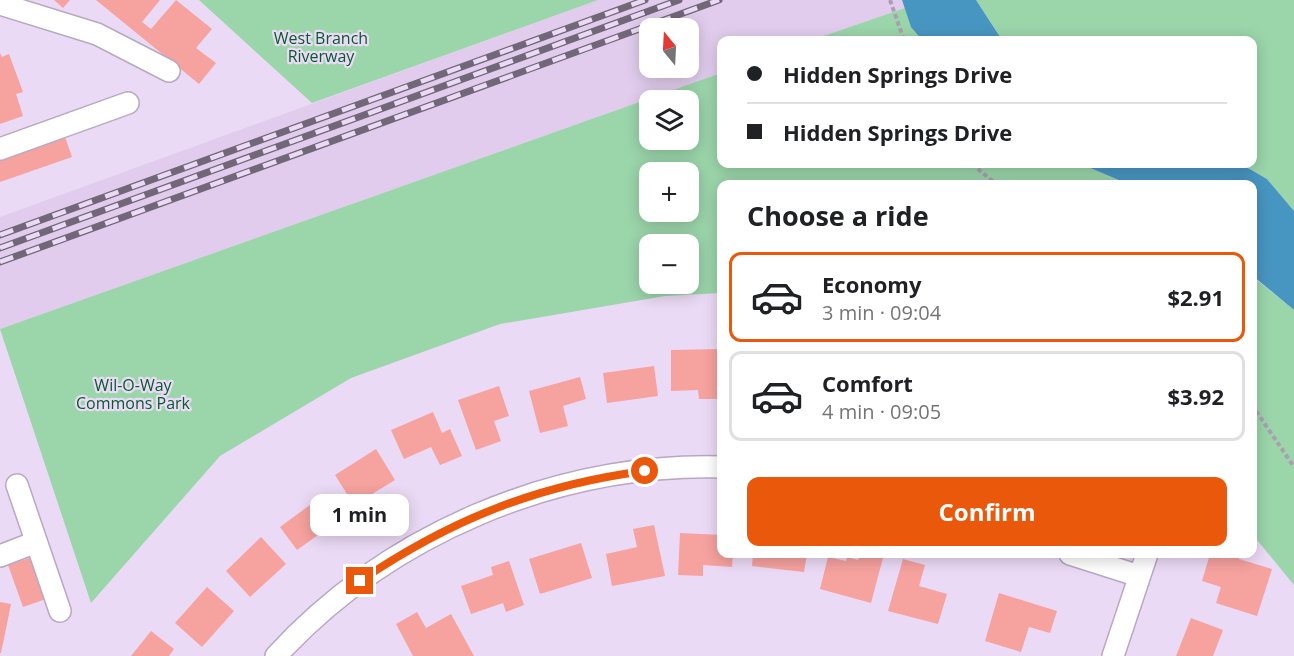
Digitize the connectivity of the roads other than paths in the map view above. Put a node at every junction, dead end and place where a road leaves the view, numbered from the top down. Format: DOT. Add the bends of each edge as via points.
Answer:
graph roads {
  1 [pos="0,4"];
  2 [pos="169,71"];
  3 [pos="128,103"];
  4 [pos="0,149"];
  5 [pos="717,467"];
  6 [pos="17,485"];
  7 [pos="36,542"];
  8 [pos="0,556"];
  9 [pos="1083,558"];
  10 [pos="1146,558"];
  11 [pos="1139,576"];
  12 [pos="60,611"];
  13 [pos="276,656"];
  14 [pos="1113,656"];
  1 -- 2 [label="street" via="97,34"];
  3 -- 4 [label="street"];
  5 -- 13 [label="street" via="609,476 507,502 450,527 387,563 331,604"];
  6 -- 7 [label="street"];
  7 -- 8 [label="street"];
  7 -- 12 [label="street"];
  9 -- 11 [label="street"];
  10 -- 11 [label="street"];
  11 -- 14 [label="street"];
}
